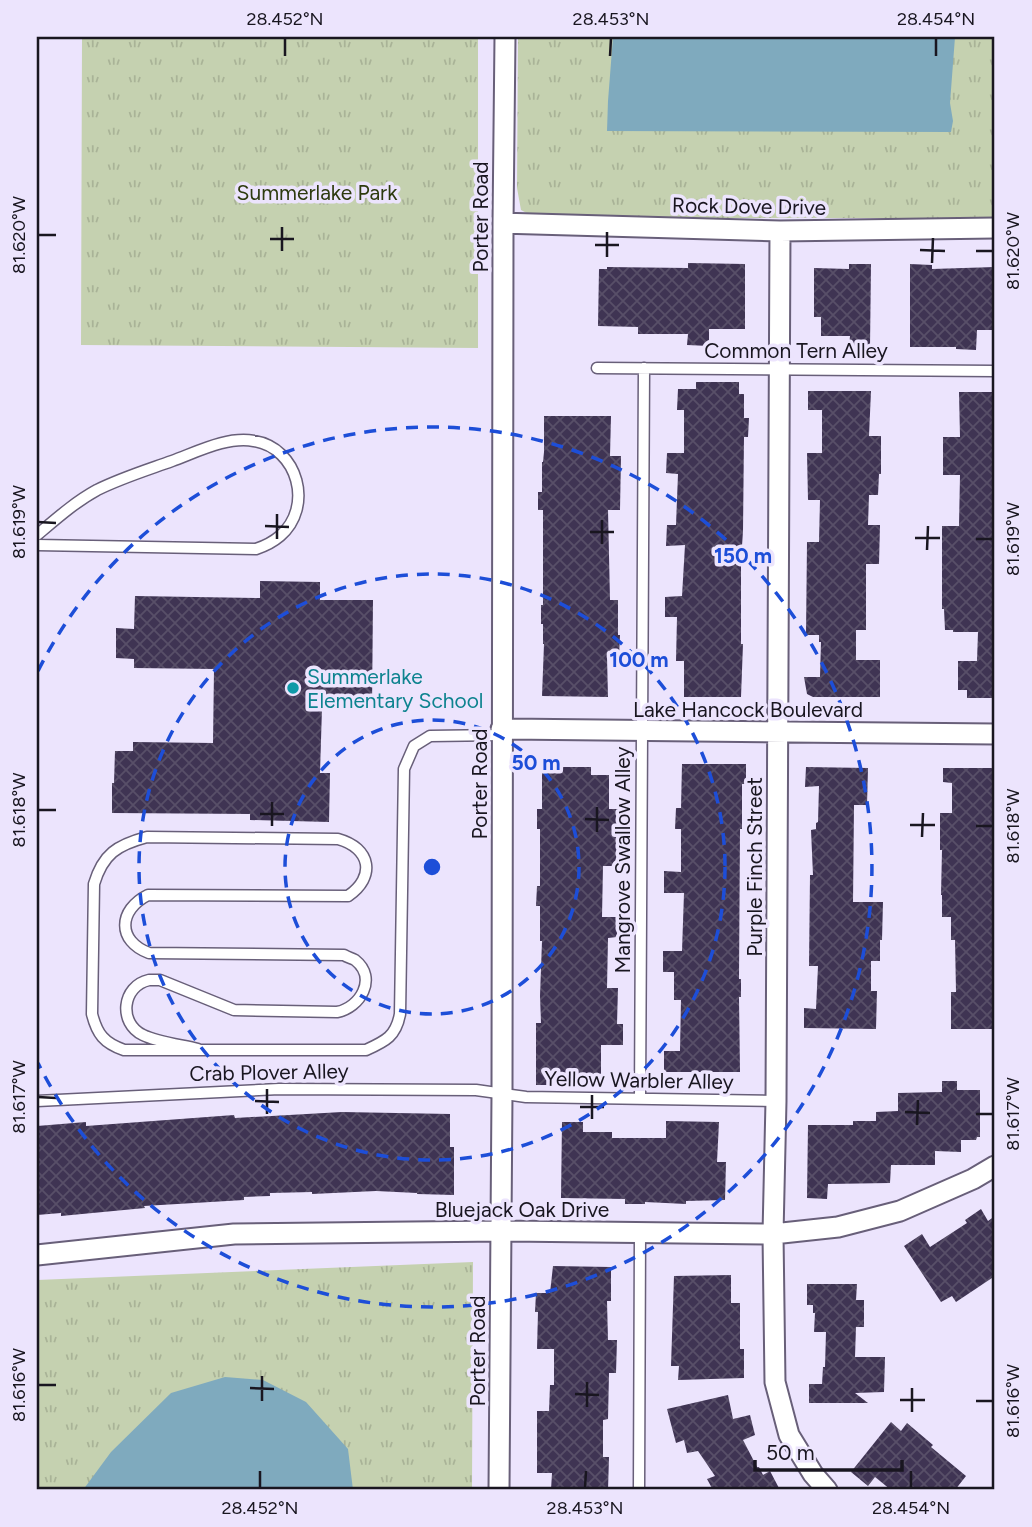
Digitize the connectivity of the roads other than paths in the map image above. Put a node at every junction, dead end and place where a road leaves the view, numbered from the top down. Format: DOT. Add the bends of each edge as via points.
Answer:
graph roads {
  1 [pos="505,37"];
  2 [pos="503,223"];
  3 [pos="995,228"];
  4 [pos="780,231"];
  5 [pos="597,368"];
  6 [pos="644,368"];
  7 [pos="780,369"];
  8 [pos="995,371"];
  9 [pos="37,535"];
  10 [pos="37,545"];
  11 [pos="642,731"];
  12 [pos="777,731"];
  13 [pos="501,732"];
  14 [pos="995,734"];
  15 [pos="198,1049"];
  16 [pos="502,1094"];
  17 [pos="640,1100"];
  18 [pos="37,1101"];
  19 [pos="776,1101"];
  20 [pos="995,1166"];
  21 [pos="500,1231"];
  22 [pos="640,1233"];
  23 [pos="773,1234"];
  24 [pos="37,1255"];
  25 [pos="499,1490"];
  26 [pos="639,1490"];
  27 [pos="827,1490"];
  1 -- 2 [label="street, Porter Road"];
  2 -- 4 [label="street, Rock Dove Drive"];
  2 -- 13 [label="street, Porter Road"];
  3 -- 4 [label="street, Rock Dove Drive"];
  4 -- 7 [label="street, Purple Finch Street"];
  5 -- 6 [label="lane, Common Tern Alley"];
  6 -- 7 [label="lane, Common Tern Alley"];
  6 -- 11 [label="lane, Mangrove Swallow Alley"];
  7 -- 8 [label="lane, Common Tern Alley"];
  7 -- 12 [label="street, Purple Finch Street"];
  9 -- 10 [label="lane" via="97,490 222,443 249,440 271,446 288,461 298,481 298,502 290,524 280,537 256,548"];
  11 -- 12 [label="street, Lake Hancock Boulevard"];
  11 -- 13 [label="street, Lake Hancock Boulevard"];
  11 -- 17 [label="lane, Mangrove Swallow Alley"];
  12 -- 14 [label="street, Lake Hancock Boulevard"];
  12 -- 19 [label="street, Purple Finch Street"];
  13 -- 15 [label="lane" via="430,736 414,746 404,769 398,1028 384,1042 366,1050"];
  13 -- 16 [label="street, Porter Road"];
  15 -- 15 [label="lane" via="143,1036 134,1029 125,1011 135,987 160,980 234,1010 337,1012 360,998 365,987 361,968 344,956 149,953 132,943 127,934 125,923 136,901 148,895 348,896 358,890 367,870 358,848 338,839 147,837 126,843 104,860 94,884 95,1026 111,1045 124,1050"];
  16 -- 17 [label="lane, Yellow Warbler Alley"];
  16 -- 18 [label="lane, Crab Plover Alley" via="279,1088"];
  16 -- 21 [label="street, Porter Road"];
  17 -- 19 [label="lane, Yellow Warbler Alley"];
  19 -- 23 [label="street, Purple Finch Street"];
  20 -- 23 [label="street, Bluejack Oak Drive" via="900,1211 838,1227"];
  21 -- 22 [label="street, Bluejack Oak Drive"];
  21 -- 24 [label="street, Bluejack Oak Drive" via="234,1234"];
  21 -- 25 [label="street, Porter Road"];
  22 -- 23 [label="street, Bluejack Oak Drive"];
  22 -- 26 [label="lane"];
  23 -- 27 [label="street, Purple Finch Street" via="775,1382 789,1435"];
}
